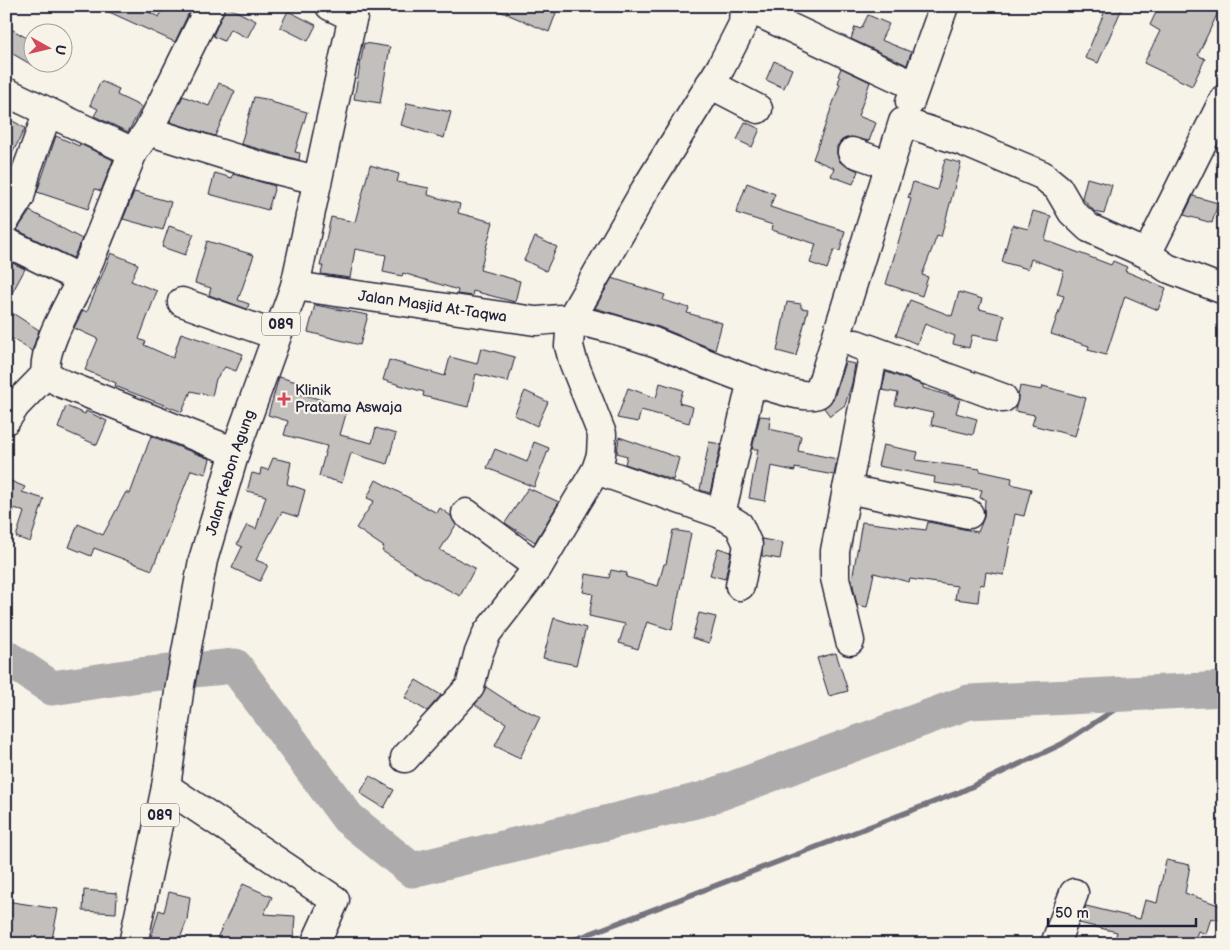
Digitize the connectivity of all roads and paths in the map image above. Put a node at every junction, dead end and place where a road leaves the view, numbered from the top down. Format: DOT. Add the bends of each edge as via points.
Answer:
graph roads {
  1 [pos="210,6"];
  2 [pos="944,6"];
  3 [pos="346,10"];
  4 [pos="754,12"];
  5 [pos="710,84"];
  6 [pos="915,86"];
  7 [pos="6,92"];
  8 [pos="1224,99"];
  9 [pos="758,109"];
  10 [pos="48,112"];
  11 [pos="903,122"];
  12 [pos="148,131"];
  13 [pos="133,152"];
  14 [pos="852,152"];
  15 [pos="890,165"];
  16 [pos="318,180"];
  17 [pos="6,219"];
  18 [pos="6,242"];
  19 [pos="1147,254"];
  20 [pos="81,279"];
  21 [pos="295,286"];
  22 [pos="1224,290"];
  23 [pos="182,302"];
  24 [pos="571,319"];
  25 [pos="275,335"];
  26 [pos="837,338"];
  27 [pos="874,351"];
  28 [pos="46,374"];
  29 [pos="752,380"];
  30 [pos="1003,398"];
  31 [pos="6,420"];
  32 [pos="235,452"];
  33 [pos="596,470"];
  34 [pos="847,489"];
  35 [pos="466,513"];
  36 [pos="721,514"];
  37 [pos="969,514"];
  38 [pos="538,567"];
  39 [pos="740,586"];
  40 [pos="850,641"];
  41 [pos="406,758"];
  42 [pos="166,787"];
  43 [pos="1074,893"];
  44 [pos="133,944"];
  45 [pos="315,944"];
  46 [pos="1055,944"];
  1 -- 12 [label="street"];
  2 -- 6 [label="street"];
  3 -- 16 [label="street, Jalan Kebon Agung / 089"];
  4 -- 5 [label="street"];
  4 -- 6 [label="street"];
  5 -- 9 [label="street"];
  5 -- 24 [label="street"];
  6 -- 11 [label="street"];
  7 -- 10 [label="street"];
  8 -- 19 [label="street"];
  10 -- 13 [label="street"];
  10 -- 17 [label="street" via="20,197"];
  11 -- 15 [label="street"];
  11 -- 19 [label="street" via="964,142 1042,175 1058,188 1072,212 1089,228"];
  12 -- 13 [label="street"];
  12 -- 16 [label="street" via="260,166"];
  13 -- 20 [label="street"];
  14 -- 15 [label="street"];
  15 -- 26 [label="street"];
  16 -- 21 [label="street, Jalan Kebon Agung / 089"];
  18 -- 20 [label="street"];
  19 -- 22 [label="street" via="1167,268"];
  20 -- 28 [label="street" via="49,346 44,364"];
  21 -- 24 [label="street, Jalan Masjid At-Taqwa" via="535,321"];
  21 -- 25 [label="street, Jalan Kebon Agung / 089"];
  23 -- 25 [label="street"];
  24 -- 29 [label="street, Jalan Masjid At-Taqwa" via="656,343"];
  24 -- 33 [label="street" via="569,346 573,361 602,434"];
  25 -- 32 [label="street, Jalan Kebon Agung / 089"];
  26 -- 27 [label="street"];
  26 -- 29 [label="street, Jalan Masjid At-Taqwa" via="816,395 797,395"];
  27 -- 30 [label="street"];
  27 -- 34 [label="street"];
  28 -- 31 [label="street"];
  28 -- 32 [label="street"];
  29 -- 36 [label="street"];
  32 -- 42 [label="street, Jalan Kebon Agung / 089" via="203,560 180,685"];
  33 -- 36 [label="street"];
  33 -- 38 [label="street"];
  34 -- 37 [label="street"];
  34 -- 40 [label="street" via="835,551 835,578"];
  35 -- 38 [label="street"];
  36 -- 39 [label="street" via="739,525 748,545"];
  38 -- 41 [label="street" via="487,633 470,687"];
  42 -- 44 [label="street, Jalan Kebon Agung / 089"];
  42 -- 45 [label="street" via="335,900"];
  43 -- 46 [label="street"];
}
